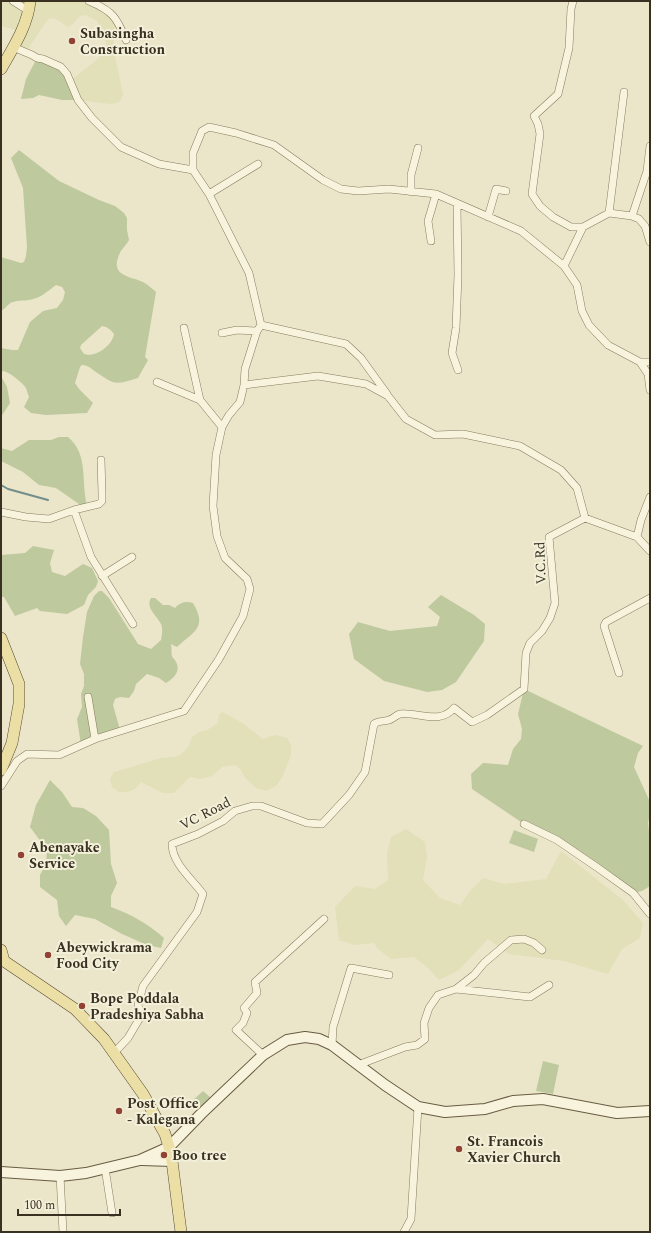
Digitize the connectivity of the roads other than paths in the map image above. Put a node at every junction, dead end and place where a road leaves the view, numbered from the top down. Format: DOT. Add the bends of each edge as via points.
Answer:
graph roads {
  1 [pos="13,1"];
  2 [pos="89,1"];
  3 [pos="573,1"];
  4 [pos="30,6"];
  5 [pos="126,40"];
  6 [pos="13,47"];
  7 [pos="1,69"];
  8 [pos="624,92"];
  9 [pos="650,146"];
  10 [pos="418,148"];
  11 [pos="258,164"];
  12 [pos="193,170"];
  13 [pos="506,191"];
  14 [pos="411,192"];
  15 [pos="209,194"];
  16 [pos="436,194"];
  17 [pos="457,204"];
  18 [pos="609,213"];
  19 [pos="632,216"];
  20 [pos="488,217"];
  21 [pos="583,227"];
  22 [pos="431,241"];
  23 [pos="650,242"];
  24 [pos="564,266"];
  25 [pos="184,328"];
  26 [pos="259,328"];
  27 [pos="222,334"];
  28 [pos="640,362"];
  29 [pos="650,362"];
  30 [pos="458,370"];
  31 [pos="157,382"];
  32 [pos="244,385"];
  33 [pos="650,390"];
  34 [pos="388,396"];
  35 [pos="200,400"];
  36 [pos="222,427"];
  37 [pos="101,460"];
  38 [pos="650,497"];
  39 [pos="74,510"];
  40 [pos="1,512"];
  41 [pos="585,518"];
  42 [pos="637,537"];
  43 [pos="650,551"];
  44 [pos="132,557"];
  45 [pos="102,576"];
  46 [pos="650,598"];
  47 [pos="133,624"];
  48 [pos="1,638"];
  49 [pos="619,673"];
  50 [pos="88,697"];
  51 [pos="428,716"];
  52 [pos="95,739"];
  53 [pos="1,770"];
  54 [pos="1,786"];
  55 [pos="524,824"];
  56 [pos="650,914"];
  57 [pos="324,919"];
  58 [pos="542,950"];
  59 [pos="2,958"];
  60 [pos="389,975"];
  61 [pos="549,985"];
  62 [pos="456,989"];
  63 [pos="332,1045"];
  64 [pos="114,1053"];
  65 [pos="263,1055"];
  66 [pos="358,1065"];
  67 [pos="418,1107"];
  68 [pos="650,1111"];
  69 [pos="169,1147"];
  70 [pos="140,1160"];
  71 [pos="172,1161"];
  72 [pos="105,1168"];
  73 [pos="1,1172"];
  74 [pos="60,1176"];
  75 [pos="112,1213"];
  76 [pos="63,1232"];
  77 [pos="180,1232"];
  78 [pos="404,1232"];
  1 -- 4 [label="street"];
  2 -- 5 [label="street" via="107,10 117,20"];
  3 -- 21 [label="street" via="568,48 558,94 534,116 540,134 532,194 540,206 553,217 571,226"];
  4 -- 6 [label="main road"];
  6 -- 7 [label="main road"];
  6 -- 12 [label="street" via="61,67 68,74 78,100 121,147 159,164"];
  8 -- 18 [label="street"];
  9 -- 19 [label="street" via="646,171"];
  10 -- 14 [label="street" via="411,175"];
  11 -- 15 [label="street"];
  12 -- 14 [label="street" via="193,153 202,131 209,127 274,145 323,180 341,189 389,189"];
  12 -- 15 [label="street"];
  13 -- 20 [label="street" via="496,189"];
  14 -- 16 [label="street"];
  15 -- 26 [label="street" via="249,274"];
  16 -- 17 [label="street"];
  16 -- 22 [label="street" via="428,221"];
  17 -- 20 [label="street"];
  17 -- 30 [label="street" via="458,275 456,328 452,353"];
  18 -- 19 [label="street"];
  18 -- 21 [label="street"];
  19 -- 23 [label="street" via="645,226"];
  20 -- 24 [label="street" via="521,230"];
  21 -- 24 [label="street"];
  24 -- 28 [label="street" via="577,284 582,311 589,325 608,345"];
  25 -- 35 [label="street"];
  26 -- 27 [label="street"];
  26 -- 32 [label="street" via="245,369"];
  26 -- 34 [label="street" via="346,344 361,358"];
  28 -- 29 [label="street"];
  28 -- 33 [label="street" via="648,374"];
  31 -- 35 [label="street"];
  32 -- 34 [label="street" via="318,376 366,384"];
  32 -- 36 [label="street" via="240,402"];
  34 -- 41 [label="street" via="406,419 435,435 463,434 520,446 561,470 578,488"];
  35 -- 36 [label="street"];
  36 -- 52 [label="street" via="216,456 216,536 225,558 247,579 250,589 243,616 220,659 184,711"];
  37 -- 39 [label="street" via="101,503"];
  38 -- 42 [label="street"];
  39 -- 40 [label="street" via="49,519"];
  39 -- 45 [label="street" via="91,558"];
  41 -- 42 [label="street"];
  41 -- 51 [label="street, V.C.Rd" via="549,537 555,603 550,618 530,643 526,653 524,689 472,722 454,708 436,718"];
  42 -- 43 [label="street"];
  44 -- 45 [label="street"];
  45 -- 47 [label="street"];
  46 -- 49 [label="street" via="606,622 604,626"];
  48 -- 53 [label="main road" via="19,684 19,704 12,743"];
  50 -- 52 [label="street"];
  51 -- 64 [label="street, VC Road" via="399,714 388,721 374,724 365,772 349,795 322,824 307,823 261,806 252,806 235,811 223,821 172,844 176,860 203,894 197,912 143,986 138,1005 141,1016 128,1038"];
  52 -- 54 [label="street" via="59,755 27,754 17,761"];
  55 -- 56 [label="street" via="557,840 598,868 633,893"];
  57 -- 65 [label="street" via="256,982 257,993 244,1008 247,1013 243,1023 236,1030"];
  58 -- 62 [label="street" via="524,939 511,940"];
  59 -- 64 [label="main road" via="75,1009"];
  60 -- 63 [label="street" via="351,968 333,1027"];
  61 -- 62 [label="street" via="530,997"];
  62 -- 66 [label="street" via="438,995 428,1008 424,1023 425,1039 417,1045"];
  63 -- 65 [label="main road" via="319,1039 305,1037 287,1040"];
  63 -- 66 [label="main road"];
  64 -- 69 [label="main road" via="143,1094 165,1134"];
  65 -- 69 [label="main road"];
  66 -- 67 [label="main road"];
  67 -- 68 [label="main road" via="445,1112 485,1109 513,1101 543,1099 617,1113"];
  67 -- 78 [label="street" via="411,1219"];
  69 -- 70 [label="main road"];
  69 -- 71 [label="main road"];
  70 -- 71 [label="main road"];
  70 -- 72 [label="main road"];
  71 -- 77 [label="main road"];
  72 -- 74 [label="main road"];
  72 -- 75 [label="street"];
  73 -- 74 [label="main road"];
  74 -- 76 [label="street"];
}
